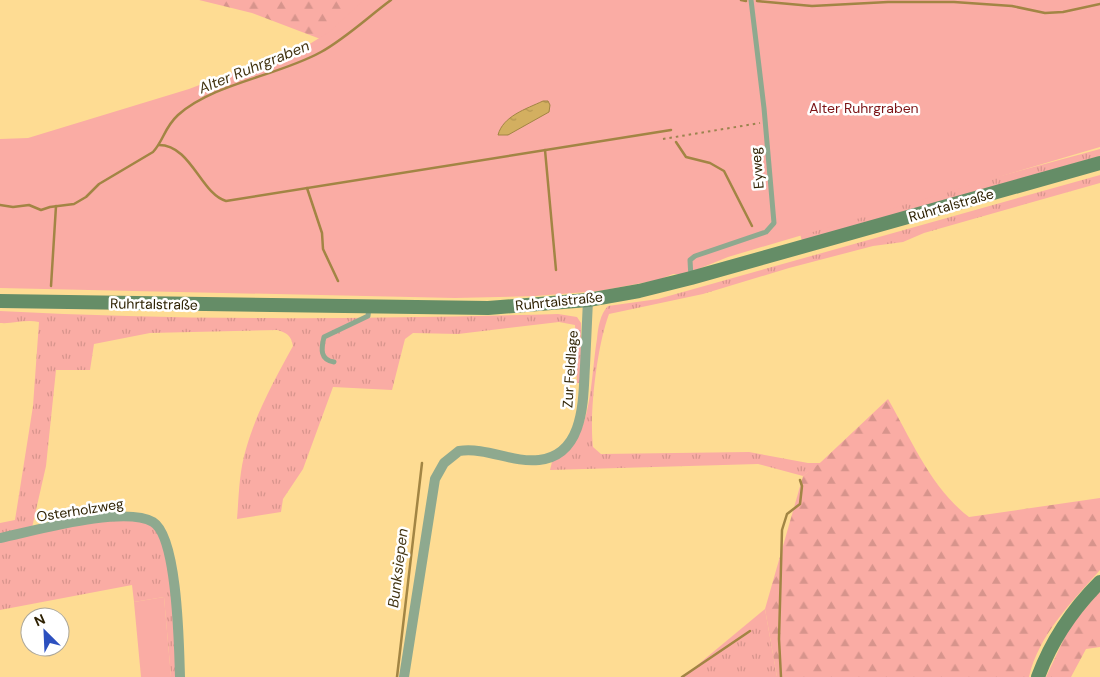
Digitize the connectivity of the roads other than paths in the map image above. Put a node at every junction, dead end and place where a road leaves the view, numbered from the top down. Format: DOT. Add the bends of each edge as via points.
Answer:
graph roads {
  1 [pos="751,0"];
  2 [pos="1100,163"];
  3 [pos="690,278"];
  4 [pos="588,300"];
  5 [pos="0,301"];
  6 [pos="370,307"];
  7 [pos="334,362"];
  8 [pos="0,538"];
  9 [pos="1100,582"];
  10 [pos="180,677"];
  11 [pos="404,677"];
  12 [pos="1038,677"];
  1 -- 3 [label="lane, Eyweg" via="774,223 766,232 695,256 690,260"];
  2 -- 3 [label="main road, Ruhrtalstraße"];
  3 -- 4 [label="main road, Ruhrtalstraße"];
  4 -- 6 [label="main road, Ruhrtalstraße" via="488,308"];
  4 -- 11 [label="street, Zur Feldlage" via="582,413 570,442 560,452 539,460 482,450 459,451 439,470 424,542"];
  5 -- 6 [label="main road, Ruhrtalstraße"];
  6 -- 7 [label="lane" via="368,316 324,337 323,356"];
  8 -- 10 [label="street, Osterholzweg" via="113,516 135,516 154,523 163,536 174,580"];
  9 -- 12 [label="main road" via="1062,625"];
}
